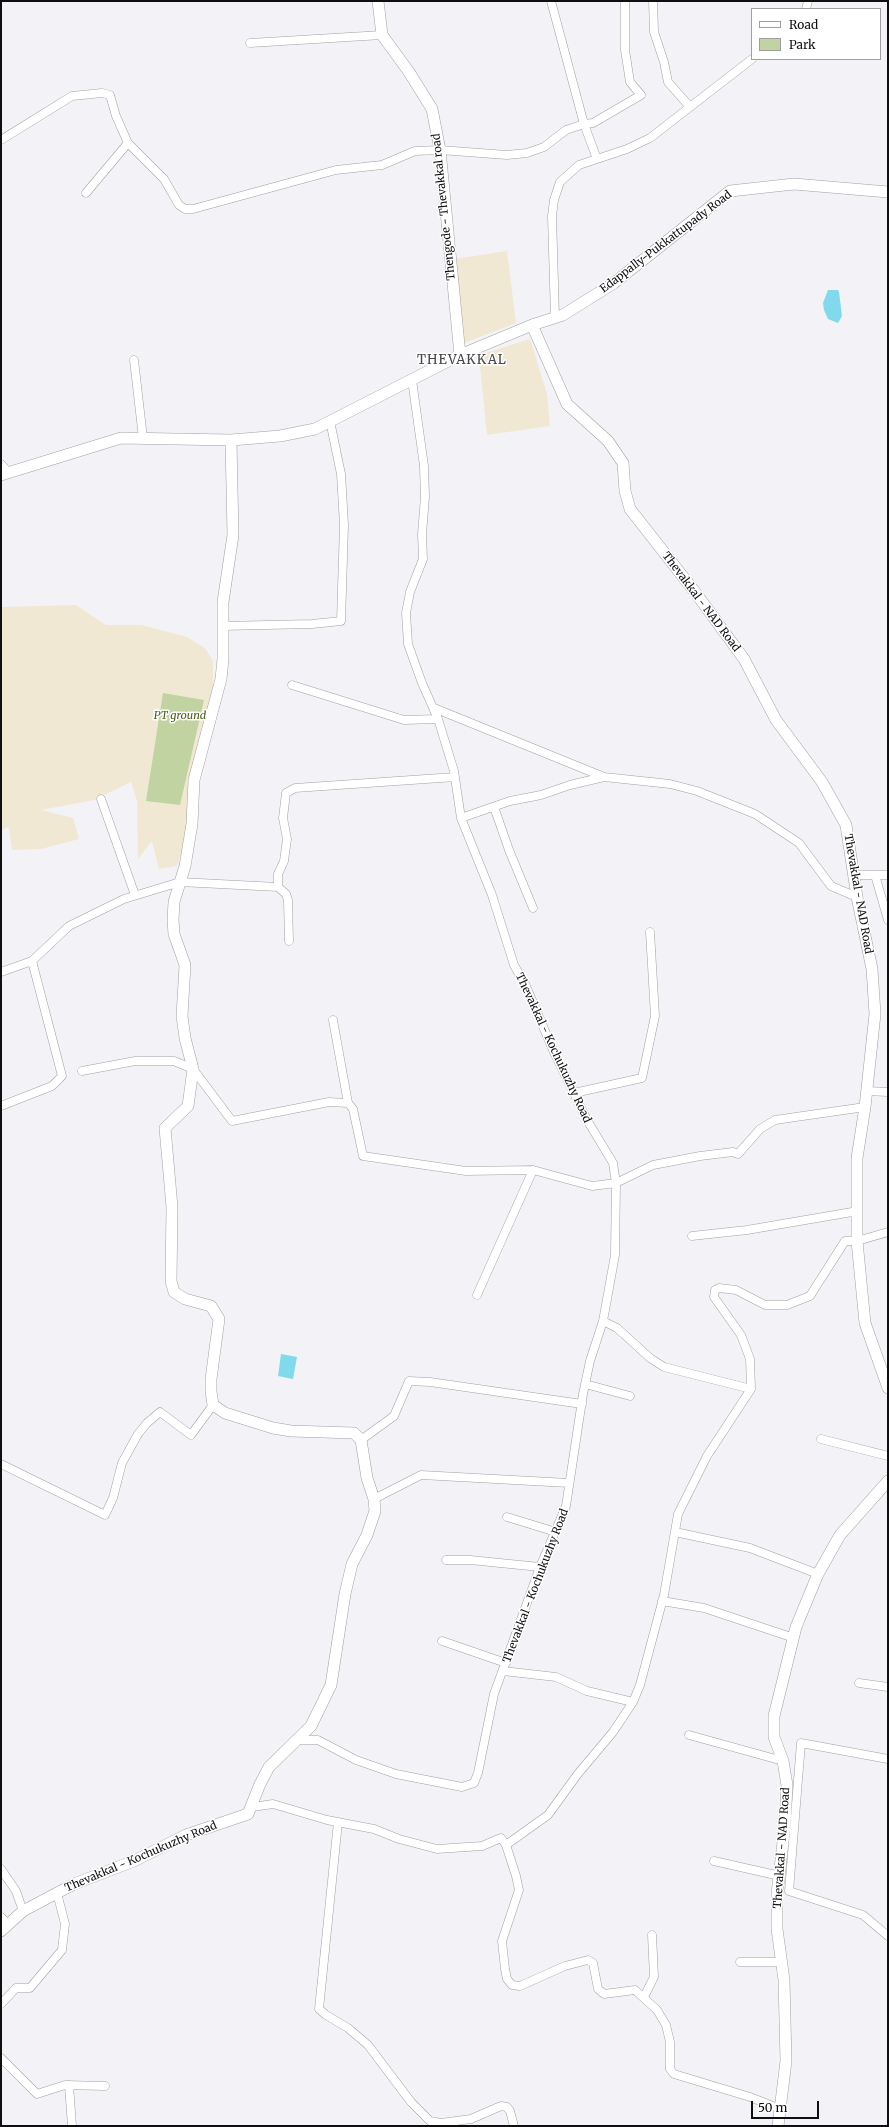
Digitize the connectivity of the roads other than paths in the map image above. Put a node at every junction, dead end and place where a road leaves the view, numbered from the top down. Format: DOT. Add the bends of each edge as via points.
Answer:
graph roads {
  1 [pos="378,1"];
  2 [pos="551,1"];
  3 [pos="625,1"];
  4 [pos="653,1"];
  5 [pos="382,35"];
  6 [pos="250,43"];
  7 [pos="751,60"];
  8 [pos="690,107"];
  9 [pos="584,124"];
  10 [pos="1,140"];
  11 [pos="128,143"];
  12 [pos="440,150"];
  13 [pos="597,159"];
  14 [pos="86,192"];
  15 [pos="888,192"];
  16 [pos="555,317"];
  17 [pos="532,325"];
  18 [pos="460,355"];
  19 [pos="134,360"];
  20 [pos="412,380"];
  21 [pos="330,421"];
  22 [pos="143,438"];
  23 [pos="231,440"];
  24 [pos="3,470"];
  25 [pos="222,626"];
  26 [pos="292,685"];
  27 [pos="434,708"];
  28 [pos="438,719"];
  29 [pos="455,777"];
  30 [pos="604,777"];
  31 [pos="100,799"];
  32 [pos="494,807"];
  33 [pos="461,818"];
  34 [pos="854,874"];
  35 [pos="875,875"];
  36 [pos="888,875"];
  37 [pos="180,882"];
  38 [pos="278,887"];
  39 [pos="135,896"];
  40 [pos="857,897"];
  41 [pos="534,908"];
  42 [pos="888,920"];
  43 [pos="650,932"];
  44 [pos="289,941"];
  45 [pos="32,961"];
  46 [pos="1,972"];
  47 [pos="334,1020"];
  48 [pos="193,1068"];
  49 [pos="82,1071"];
  50 [pos="866,1091"];
  51 [pos="888,1092"];
  52 [pos="574,1093"];
  53 [pos="348,1102"];
  54 [pos="1,1106"];
  55 [pos="866,1107"];
  56 [pos="533,1170"];
  57 [pos="616,1183"];
  58 [pos="858,1211"];
  59 [pos="888,1232"];
  60 [pos="692,1236"];
  61 [pos="857,1241"];
  62 [pos="477,1295"];
  63 [pos="602,1321"];
  64 [pos="585,1384"];
  65 [pos="888,1388"];
  66 [pos="751,1389"];
  67 [pos="630,1396"];
  68 [pos="582,1404"];
  69 [pos="213,1405"];
  70 [pos="821,1439"];
  71 [pos="361,1440"];
  72 [pos="888,1456"];
  73 [pos="1,1464"];
  74 [pos="888,1481"];
  75 [pos="569,1483"];
  76 [pos="374,1499"];
  77 [pos="507,1517"];
  78 [pos="556,1532"];
  79 [pos="675,1532"];
  80 [pos="446,1560"];
  81 [pos="540,1567"];
  82 [pos="818,1574"];
  83 [pos="662,1601"];
  84 [pos="794,1638"];
  85 [pos="442,1641"];
  86 [pos="505,1667"];
  87 [pos="859,1682"];
  88 [pos="888,1687"];
  89 [pos="632,1702"];
  90 [pos="689,1735"];
  91 [pos="297,1740"];
  92 [pos="888,1760"];
  93 [pos="783,1761"];
  94 [pos="252,1807"];
  95 [pos="338,1822"];
  96 [pos="506,1845"];
  97 [pos="714,1861"];
  98 [pos="1,1869"];
  99 [pos="780,1876"];
  100 [pos="56,1893"];
  101 [pos="22,1911"];
  102 [pos="3,1924"];
  103 [pos="652,1935"];
  104 [pos="888,1936"];
  105 [pos="740,1962"];
  106 [pos="782,1962"];
  107 [pos="644,1997"];
  108 [pos="1,2004"];
  109 [pos="1,2058"];
  110 [pos="69,2085"];
  111 [pos="105,2086"];
  112 [pos="780,2109"];
  113 [pos="72,2126"];
  114 [pos="514,2126"];
  115 [pos="778,2126"];
  1 -- 5 [label="main road, Thengode - Thevakkal road"];
  2 -- 9 [label="street"];
  3 -- 9 [label="street" via="625,50 630,82 642,95 593,123"];
  4 -- 8 [label="street" via="654,32 668,82"];
  5 -- 6 [label="street"];
  5 -- 12 [label="main road, Thengode - Thevakkal road" via="432,110"];
  7 -- 8 [label="street"];
  8 -- 13 [label="street" via="650,138"];
  9 -- 12 [label="street" via="566,130 544,147 527,153 507,155"];
  9 -- 13 [label="street"];
  10 -- 11 [label="street" via="72,96 102,93 110,95"];
  11 -- 12 [label="street" via="164,179 179,205 189,209 336,170 382,166 415,151"];
  11 -- 14 [label="street"];
  12 -- 18 [label="main road, Thengode - Thevakkal road"];
  13 -- 16 [label="street" via="579,165 560,182 554,200 552,216"];
  15 -- 16 [label="main road, Edappally-Pukkattupady Road" via="794,184 730,191 614,283 563,315"];
  16 -- 17 [label="main road, Edappally-Pukkattupady Road"];
  17 -- 18 [label="main road, Edappally-Pukkattupady Road"];
  17 -- 34 [label="main road, Thevakkal - NAD Road" via="567,404 608,441 623,463 625,491 630,509 744,659 776,720 822,782 846,825"];
  18 -- 20 [label="main road, Edappally-Pukkattupady Road"];
  19 -- 22 [label="street"];
  20 -- 21 [label="main road, Edappally-Pukkattupady Road"];
  20 -- 27 [label="street, Thevakkal - Kochukuzhy Road" via="424,466 425,496 423,559 410,592 406,613 408,644"];
  21 -- 23 [label="main road, Edappally-Pukkattupady Road" via="314,429 280,436"];
  21 -- 25 [label="street" via="341,474 344,525 341,621"];
  22 -- 23 [label="main road, Edappally-Pukkattupady Road"];
  22 -- 24 [label="main road, Edappally-Pukkattupady Road" via="121,438 45,463"];
  23 -- 25 [label="main road" via="233,535 227,564"];
  25 -- 37 [label="main road" via="221,679 194,780 192,824"];
  26 -- 28 [label="street" via="404,720"];
  27 -- 28 [label="street, Thevakkal - Kochukuzhy Road"];
  27 -- 30 [label="street"];
  28 -- 29 [label="street, Thevakkal - Kochukuzhy Road"];
  29 -- 33 [label="street, Thevakkal - Kochukuzhy Road"];
  29 -- 38 [label="street" via="295,788 286,793 283,818 287,839 284,861 278,874"];
  30 -- 32 [label="street"];
  30 -- 40 [label="street" via="670,784 697,791 754,814 799,843 831,886"];
  31 -- 39 [label="street"];
  32 -- 33 [label="street"];
  32 -- 41 [label="street"];
  33 -- 52 [label="street, Thevakkal - Kochukuzhy Road" via="492,896 514,965"];
  34 -- 35 [label="street"];
  34 -- 40 [label="main road, Thevakkal - NAD Road"];
  35 -- 36 [label="street"];
  35 -- 42 [label="street"];
  37 -- 38 [label="street"];
  37 -- 39 [label="street"];
  37 -- 48 [label="main road" via="174,902 173,920 174,934 185,965 182,1016"];
  38 -- 44 [label="street" via="286,894 288,900"];
  39 -- 45 [label="street" via="69,926"];
  40 -- 50 [label="main road, Thevakkal - NAD Road" via="872,969 875,1014"];
  43 -- 52 [label="street" via="655,1016 642,1078"];
  45 -- 46 [label="street"];
  45 -- 54 [label="street" via="62,1076 52,1086"];
  47 -- 53 [label="street"];
  48 -- 49 [label="street" via="174,1061 135,1061"];
  48 -- 53 [label="street" via="232,1121 329,1102"];
  48 -- 69 [label="main road" via="188,1106 165,1128 172,1207 171,1281 174,1292 185,1299 211,1306 219,1319 211,1379"];
  50 -- 51 [label="street"];
  50 -- 55 [label="main road, Thevakkal - NAD Road"];
  52 -- 57 [label="street, Thevakkal - Kochukuzhy Road" via="613,1163"];
  53 -- 56 [label="street" via="354,1109 364,1156 466,1171"];
  55 -- 57 [label="street" via="775,1120 760,1129 738,1154 733,1152 700,1156 653,1165"];
  55 -- 58 [label="main road, Thevakkal - NAD Road" via="857,1158"];
  56 -- 57 [label="street" via="592,1186"];
  56 -- 62 [label="street"];
  57 -- 63 [label="street, Thevakkal - Kochukuzhy Road" via="615,1255"];
  58 -- 60 [label="street" via="754,1229"];
  58 -- 61 [label="main road, Thevakkal - NAD Road"];
  59 -- 61 [label="street"];
  61 -- 65 [label="main road, Thevakkal - NAD Road" via="866,1323"];
  61 -- 66 [label="street" via="845,1241 810,1296 787,1305 764,1305 736,1290 715,1290 714,1297 741,1335 750,1359"];
  63 -- 64 [label="street, Thevakkal - Kochukuzhy Road"];
  63 -- 66 [label="street" via="617,1328 650,1358 664,1367"];
  64 -- 67 [label="street"];
  64 -- 68 [label="street, Thevakkal - Kochukuzhy Road"];
  66 -- 79 [label="street" via="707,1456 678,1514"];
  68 -- 71 [label="street" via="409,1381 394,1416"];
  68 -- 75 [label="street, Thevakkal - Kochukuzhy Road"];
  69 -- 71 [label="main road" via="225,1413 273,1428 354,1433"];
  69 -- 73 [label="street" via="191,1434 160,1412 147,1423 122,1463 113,1498 105,1516"];
  70 -- 72 [label="street"];
  71 -- 76 [label="main road" via="367,1478"];
  74 -- 82 [label="main road, Thevakkal - NAD Road" via="840,1535"];
  75 -- 76 [label="street" via="421,1475"];
  75 -- 78 [label="street, Thevakkal - Kochukuzhy Road" via="566,1506"];
  76 -- 91 [label="main road" via="375,1511 352,1564 345,1594 331,1685 311,1726"];
  77 -- 78 [label="street"];
  78 -- 81 [label="street, Thevakkal - Kochukuzhy Road"];
  79 -- 82 [label="street" via="750,1548"];
  79 -- 83 [label="street"];
  80 -- 81 [label="street"];
  81 -- 86 [label="street, Thevakkal - Kochukuzhy Road"];
  82 -- 84 [label="main road, Thevakkal - NAD Road" via="796,1626"];
  83 -- 84 [label="street" via="704,1608"];
  83 -- 89 [label="street" via="640,1685"];
  84 -- 93 [label="main road, Thevakkal - NAD Road" via="774,1716 774,1737"];
  85 -- 86 [label="street"];
  86 -- 89 [label="street" via="556,1677 587,1691"];
  86 -- 91 [label="street, Thevakkal - Kochukuzhy Road" via="494,1694 474,1783 462,1787 396,1774 356,1760 318,1740"];
  87 -- 88 [label="street"];
  89 -- 96 [label="street" via="548,1815"];
  90 -- 93 [label="street"];
  91 -- 94 [label="main road" via="270,1767 260,1784"];
  92 -- 104 [label="street" via="801,1743 789,1891 863,1915"];
  93 -- 99 [label="main road, Thevakkal - NAD Road" via="787,1785"];
  94 -- 95 [label="street" via="273,1804"];
  94 -- 100 [label="main road, Thevakkal - Kochukuzhy Road" via="248,1814 186,1835"];
  95 -- 96 [label="street" via="374,1829 399,1840 436,1849 482,1846 501,1838"];
  95 -- 114 [label="street" via="319,2009 368,2045 411,2102 430,2121 442,2123 470,2119 501,2106 507,2107 510,2111"];
  96 -- 107 [label="street" via="519,1890 502,1941 507,1978 512,1985 520,1986 565,1966 588,1960 592,1964 598,1989 604,1994 635,1990"];
  97 -- 99 [label="street"];
  98 -- 101 [label="street" via="16,1891"];
  99 -- 106 [label="main road, Thevakkal - NAD Road" via="778,1929"];
  100 -- 101 [label="main road, Thevakkal - Kochukuzhy Road"];
  100 -- 108 [label="street" via="65,1924 62,1950 30,1988 16,1988"];
  101 -- 102 [label="main road, Thevakkal - Kochukuzhy Road"];
  103 -- 107 [label="street" via="654,1977"];
  105 -- 106 [label="street"];
  106 -- 112 [label="main road, Thevakkal - NAD Road" via="786,2061"];
  107 -- 112 [label="street" via="666,2025 670,2042 670,2069 674,2074"];
  109 -- 110 [label="street" via="37,2094"];
  110 -- 111 [label="street"];
  110 -- 113 [label="street"];
  112 -- 115 [label="main road, Thevakkal - NAD Road"];
}
